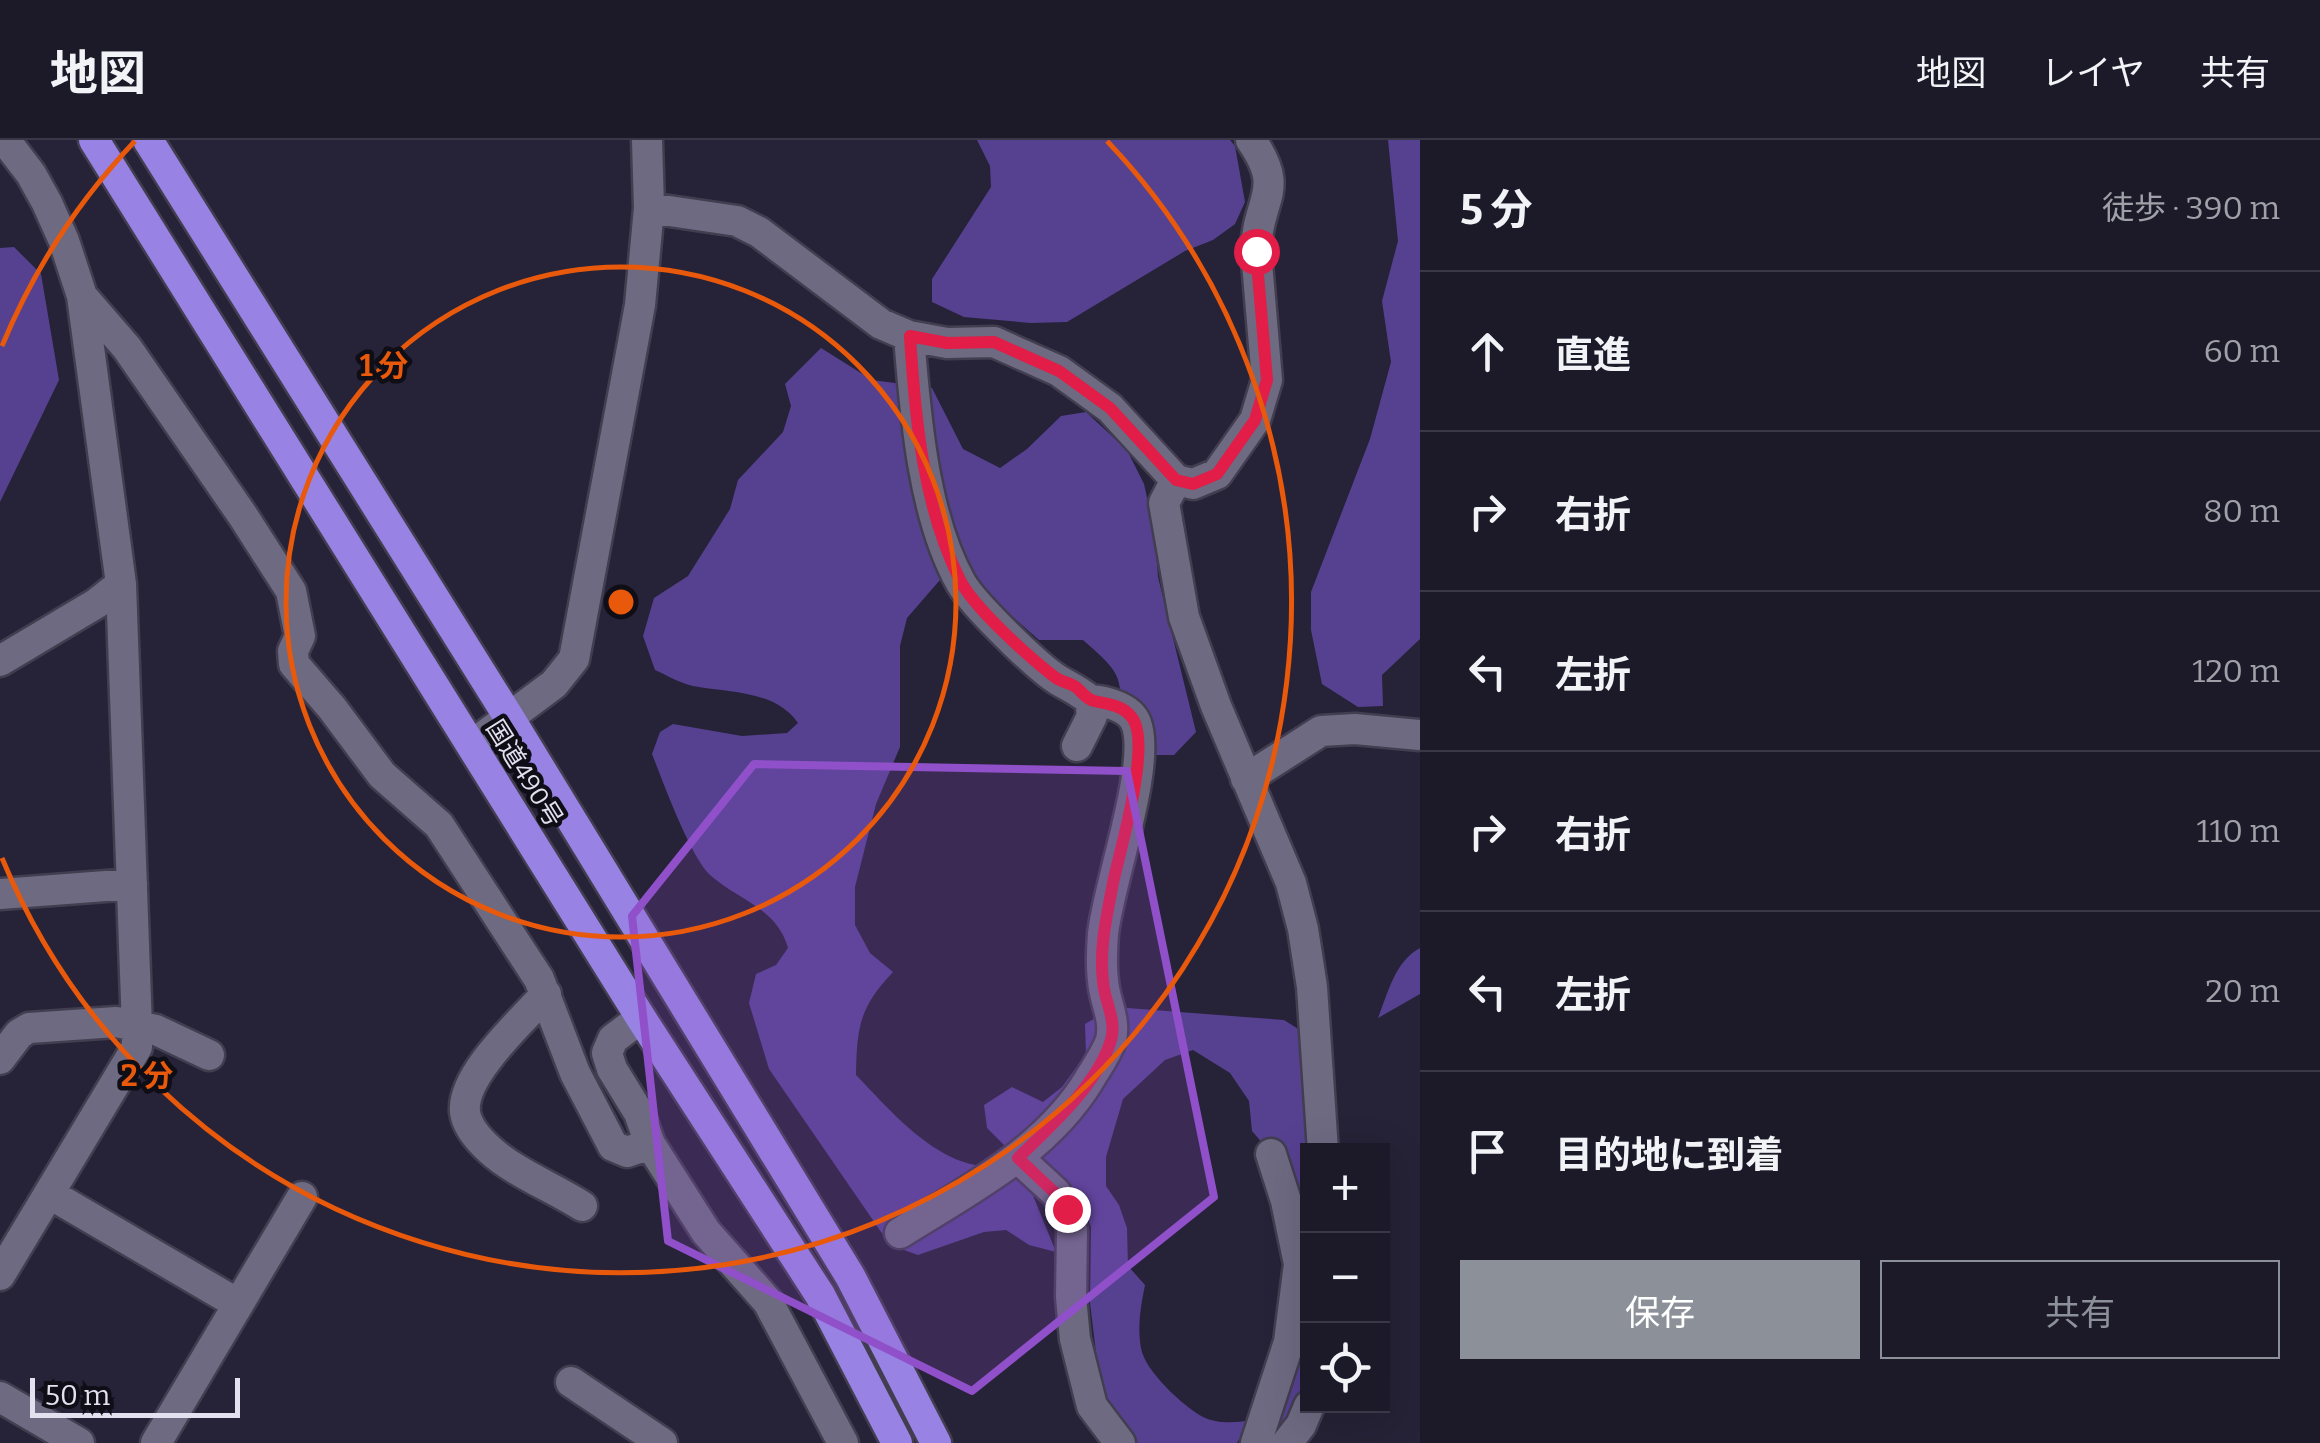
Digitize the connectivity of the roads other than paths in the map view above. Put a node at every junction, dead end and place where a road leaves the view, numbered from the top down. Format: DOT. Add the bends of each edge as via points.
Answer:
graph roads {
  1 [pos="5,140"];
  2 [pos="94,140"];
  3 [pos="148,140"];
  4 [pos="648,140"];
  5 [pos="1251,140"];
  6 [pos="649,208"];
  7 [pos="82,296"];
  8 [pos="910,336"];
  9 [pos="1176,480"];
  10 [pos="122,584"];
  11 [pos="0,661"];
  12 [pos="1090,700"];
  13 [pos="510,719"];
  14 [pos="1420,736"];
  15 [pos="472,745"];
  16 [pos="1076,746"];
  17 [pos="1246,779"];
  18 [pos="132,884"];
  19 [pos="0,894"];
  20 [pos="546,994"];
  21 [pos="641,1018"];
  22 [pos="137,1028"];
  23 [pos="209,1054"];
  24 [pos="0,1059"];
  25 [pos="1323,1143"];
  26 [pos="650,1144"];
  27 [pos="1271,1154"];
  28 [pos="1018,1158"];
  29 [pos="50,1194"];
  30 [pos="302,1197"];
  31 [pos="582,1206"];
  32 [pos="900,1233"];
  33 [pos="0,1275"];
  34 [pos="238,1304"];
  35 [pos="571,1382"];
  36 [pos="0,1396"];
  37 [pos="1306,1413"];
  38 [pos="79,1443"];
  39 [pos="156,1443"];
  40 [pos="662,1443"];
  41 [pos="843,1443"];
  42 [pos="897,1443"];
  43 [pos="936,1443"];
  44 [pos="1120,1443"];
  45 [pos="1256,1443"];
  46 [pos="1287,1443"];
  1 -- 7 [label="street" via="46,203"];
  2 -- 15 [label="highway, 国道490号"];
  3 -- 13 [label="highway, 国道490号"];
  4 -- 6 [label="street"];
  5 -- 9 [label="street" via="1271,180 1256,233 1267,380 1255,420 1217,474 1193,484"];
  6 -- 8 [label="street" via="737,221 760,232 880,324"];
  6 -- 13 [label="street" via="640,306 574,659"];
  7 -- 10 [label="street"];
  7 -- 20 [label="street" via="127,348 291,592 300,636 294,664 382,775 439,826"];
  8 -- 9 [label="street" via="994,342 1059,371 1110,408"];
  8 -- 12 [label="street" via="934,514 962,584 998,626"];
  9 -- 17 [label="street" via="1164,503 1184,618"];
  10 -- 11 [label="street"];
  10 -- 18 [label="street"];
  12 -- 16 [label="street" via="1092,716"];
  12 -- 28 [label="street" via="1106,701 1136,722 1138,754 1103,933 1110,1042 1087,1084"];
  13 -- 15 [label="street"];
  13 -- 43 [label="highway, 国道490号" via="850,1276"];
  14 -- 17 [label="street" via="1322,732"];
  15 -- 21 [label="highway, 国道490号"];
  17 -- 25 [label="street" via="1303,929"];
  18 -- 19 [label="street"];
  18 -- 22 [label="street"];
  20 -- 26 [label="street" via="575,1073 613,1146 627,1152"];
  20 -- 31 [label="street" via="478,1073 465,1112 491,1152"];
  21 -- 26 [label="street" via="613,1038 606,1053"];
  21 -- 42 [label="highway, 国道490号" via="820,1294"];
  22 -- 23 [label="street"];
  22 -- 24 [label="street" via="116,1022 29,1028"];
  22 -- 29 [label="street" via="137,1047"];
  26 -- 41 [label="street" via="706,1232 768,1302"];
  27 -- 45 [label="street" via="1299,1264 1290,1342"];
  28 -- 32 [label="street"];
  28 -- 44 [label="street" via="1067,1209 1075,1339 1092,1406"];
  29 -- 33 [label="street"];
  29 -- 34 [label="street"];
  30 -- 34 [label="street"];
  34 -- 39 [label="street"];
  35 -- 40 [label="street"];
  36 -- 38 [label="street"];
  37 -- 46 [label="street"];
}
